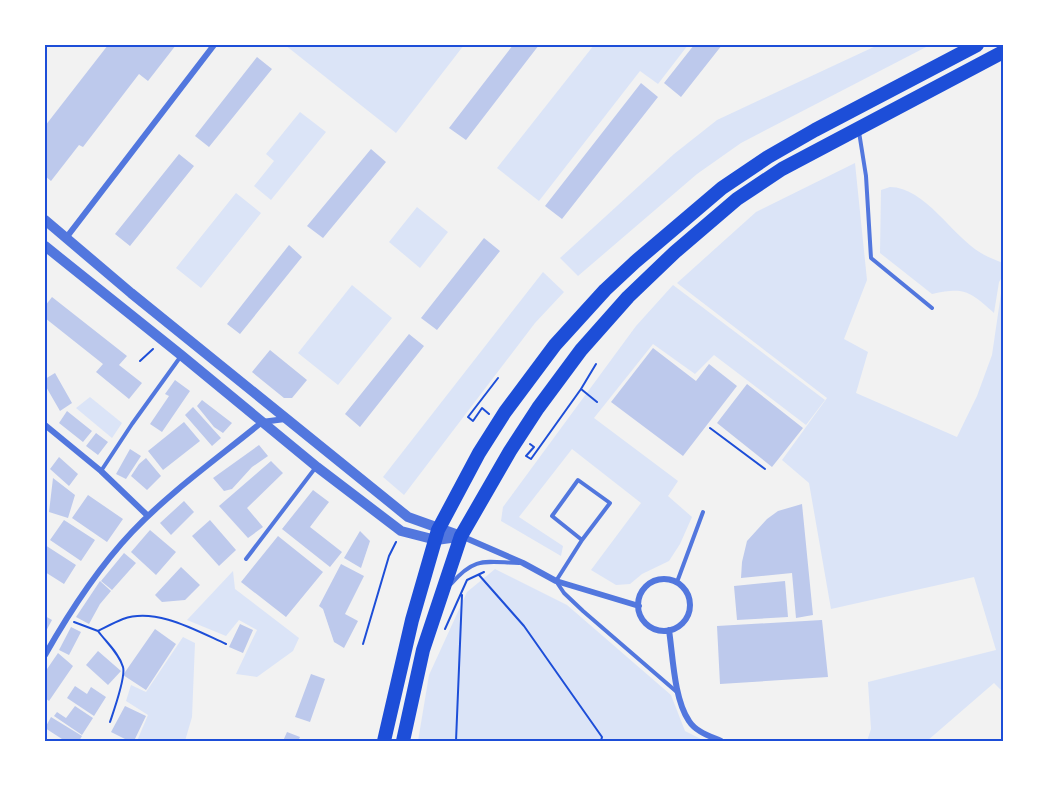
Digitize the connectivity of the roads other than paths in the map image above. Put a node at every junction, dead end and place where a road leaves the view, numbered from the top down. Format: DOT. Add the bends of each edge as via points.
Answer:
graph roads {
  1 [pos="214,45"];
  2 [pos="977,45"];
  3 [pos="1002,53"];
  4 [pos="859,128"];
  5 [pos="45,220"];
  6 [pos="66,238"];
  7 [pos="45,246"];
  8 [pos="54,254"];
  9 [pos="932,308"];
  10 [pos="181,355"];
  11 [pos="285,419"];
  12 [pos="262,422"];
  13 [pos="45,425"];
  14 [pos="317,467"];
  15 [pos="101,471"];
  16 [pos="703,512"];
  17 [pos="148,516"];
  18 [pos="437,535"];
  19 [pos="461,536"];
  20 [pos="582,540"];
  21 [pos="246,559"];
  22 [pos="523,563"];
  23 [pos="556,580"];
  24 [pos="677,582"];
  25 [pos="441,597"];
  26 [pos="639,606"];
  27 [pos="669,630"];
  28 [pos="45,655"];
  29 [pos="678,694"];
  30 [pos="384,741"];
  31 [pos="403,741"];
  32 [pos="721,741"];
  1 -- 6 [label="street"];
  2 -- 18 [label="main road" via="768,157 722,188 635,262 555,345 519,393 479,453"];
  3 -- 4 [label="main road"];
  4 -- 9 [label="lane" via="871,258"];
  4 -- 19 [label="main road" via="782,169 737,199 628,297 581,350 538,408"];
  5 -- 6 [label="street"];
  6 -- 8 [label="street"];
  6 -- 11 [label="street"];
  7 -- 8 [label="street"];
  8 -- 10 [label="street"];
  10 -- 12 [label="street"];
  10 -- 15 [label="lane"];
  11 -- 12 [label="street"];
  11 -- 18 [label="street" via="408,518"];
  12 -- 14 [label="street"];
  12 -- 17 [label="street"];
  13 -- 15 [label="street"];
  14 -- 18 [label="street" via="401,531"];
  14 -- 21 [label="lane"];
  15 -- 17 [label="street"];
  16 -- 24 [label="lane"];
  17 -- 28 [label="street" via="87,586"];
  18 -- 19 [label="street"];
  18 -- 30 [label="main road" via="412,620"];
  19 -- 22 [label="street"];
  19 -- 25 [label="main road"];
  20 -- 20 [label="lane" via="610,503 578,480 552,516"];
  20 -- 23 [label="lane"];
  22 -- 23 [label="street"];
  22 -- 25 [label="lane" via="473,564 461,572"];
  23 -- 26 [label="street"];
  23 -- 29 [label="lane" via="583,611"];
  24 -- 26 [label="street" via="653,582 641,593"];
  24 -- 27 [label="street" via="688,594 689,611 680,626"];
  25 -- 31 [label="main road" via="423,650"];
  26 -- 27 [label="street" via="647,624"];
  27 -- 29 [label="street"];
  29 -- 32 [label="street" via="689,721 699,731"];
}
